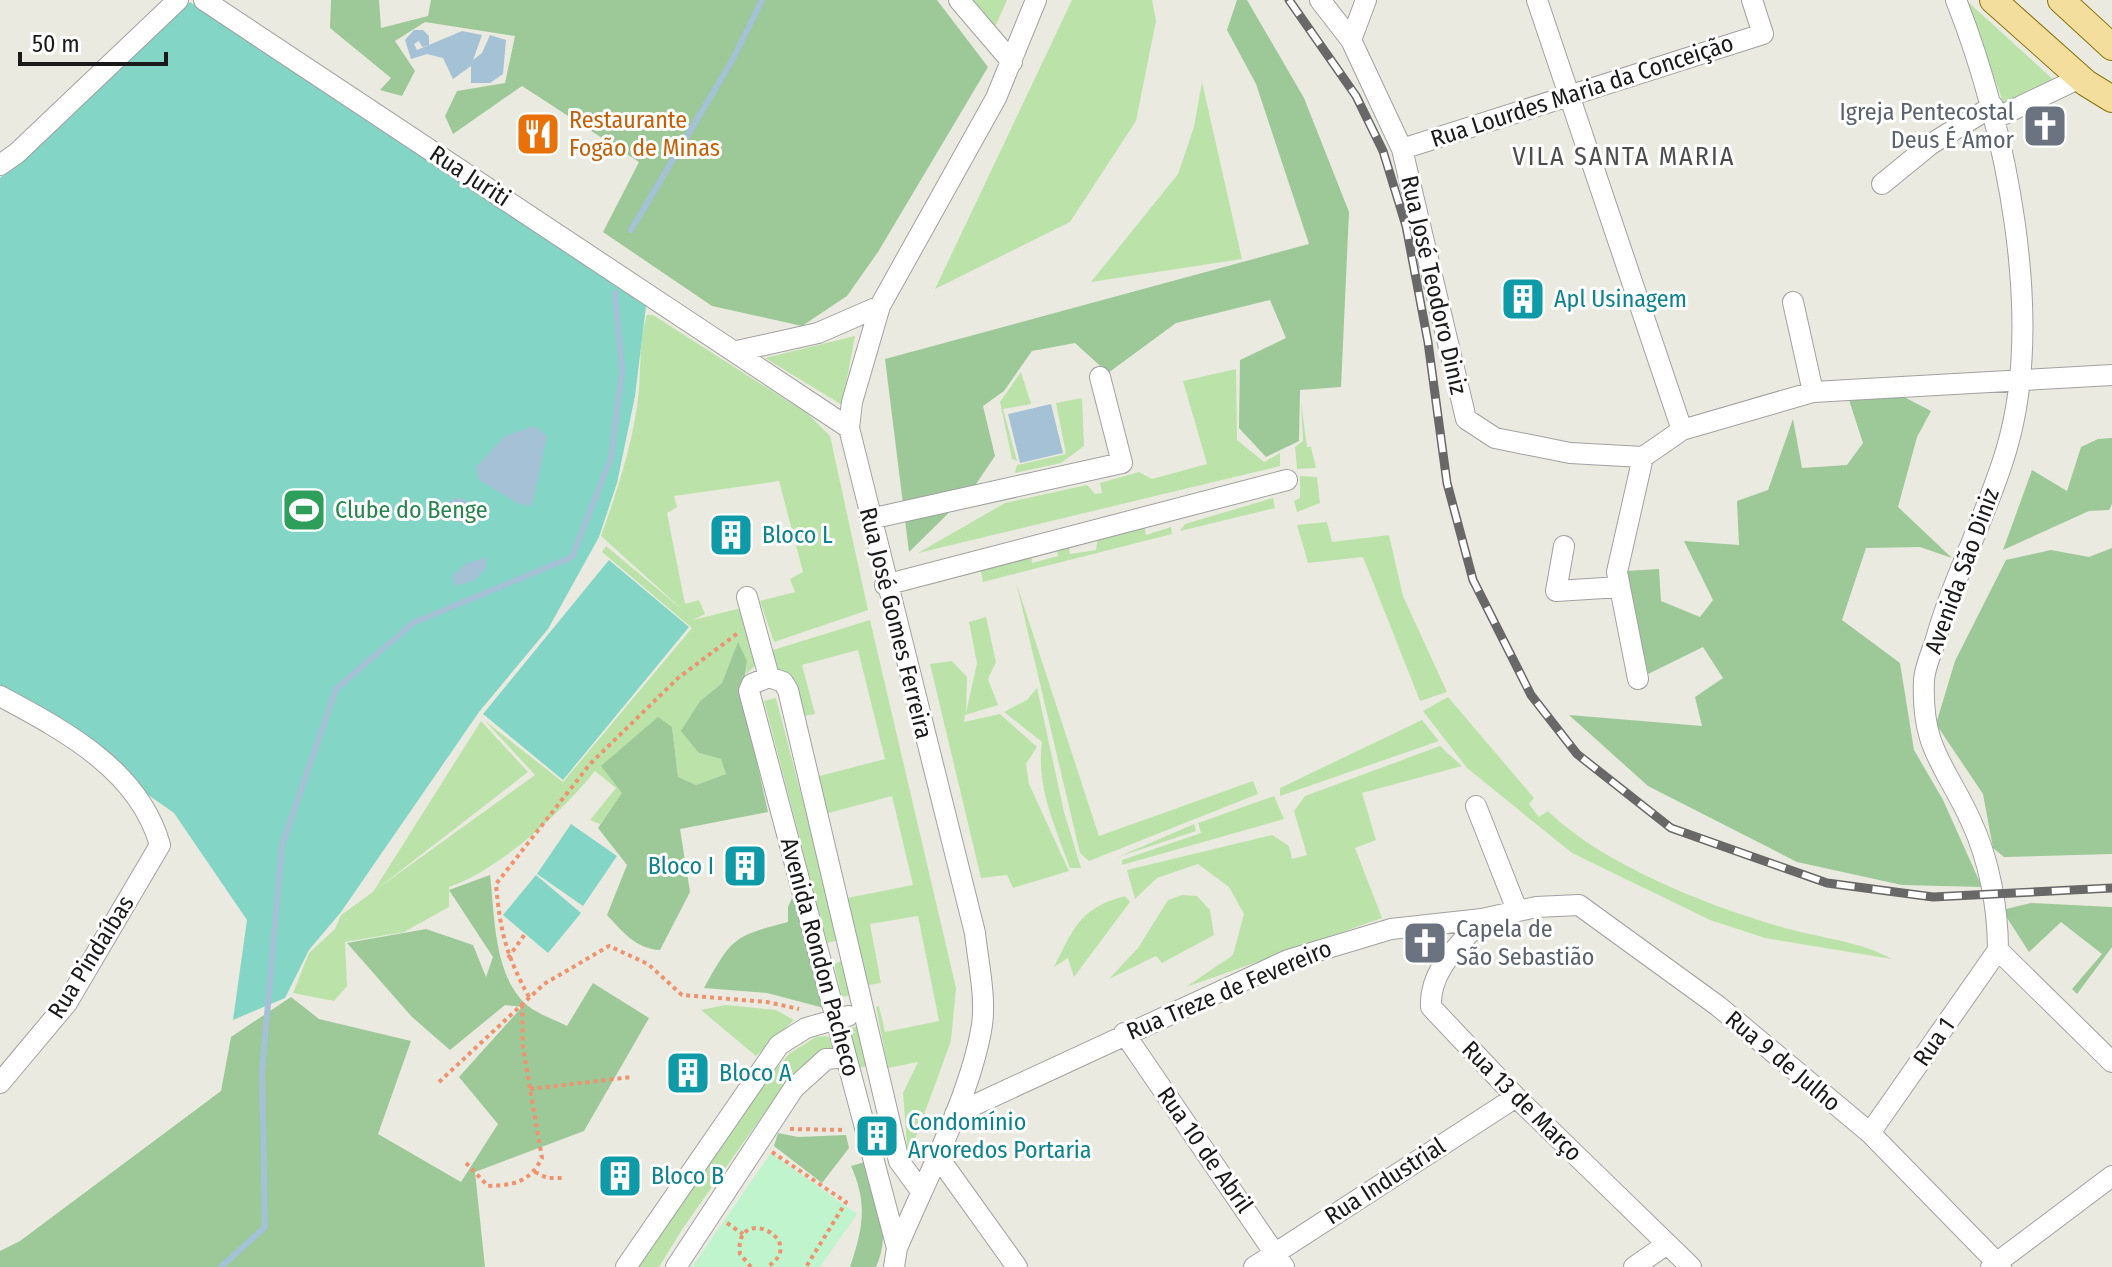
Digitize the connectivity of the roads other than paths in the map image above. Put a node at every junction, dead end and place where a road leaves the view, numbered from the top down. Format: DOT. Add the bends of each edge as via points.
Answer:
graph roads {
  1 [pos="178,0"];
  2 [pos="204,0"];
  3 [pos="959,0"];
  4 [pos="1036,0"];
  5 [pos="1320,0"];
  6 [pos="1366,0"];
  7 [pos="1537,0"];
  8 [pos="1752,0"];
  9 [pos="1956,0"];
  10 [pos="1993,0"];
  11 [pos="2061,0"];
  12 [pos="1351,40"];
  13 [pos="2112,47"];
  14 [pos="1012,62"];
  15 [pos="2080,78"];
  16 [pos="1567,95"];
  17 [pos="2112,99"];
  18 [pos="1995,112"];
  19 [pos="1402,149"];
  20 [pos="0,165"];
  21 [pos="1882,184"];
  22 [pos="1793,302"];
  23 [pos="880,306"];
  24 [pos="737,351"];
  25 [pos="2112,375"];
  26 [pos="1100,377"];
  27 [pos="2022,381"];
  28 [pos="1813,392"];
  29 [pos="849,428"];
  30 [pos="1682,430"];
  31 [pos="1643,457"];
  32 [pos="1287,480"];
  33 [pos="870,519"];
  34 [pos="1564,546"];
  35 [pos="885,585"];
  36 [pos="1620,587"];
  37 [pos="747,597"];
  38 [pos="769,677"];
  39 [pos="1638,679"];
  40 [pos="0,696"];
  41 [pos="1476,806"];
  42 [pos="1526,909"];
  43 [pos="1482,919"];
  44 [pos="1998,950"];
  45 [pos="850,951"];
  46 [pos="820,958"];
  47 [pos="864,1013"];
  48 [pos="836,1018"];
  49 [pos="1124,1033"];
  50 [pos="846,1057"];
  51 [pos="2112,1062"];
  52 [pos="0,1083"];
  53 [pos="1516,1097"];
  54 [pos="955,1114"];
  55 [pos="1870,1133"];
  56 [pos="936,1154"];
  57 [pos="2112,1176"];
  58 [pos="921,1191"];
  59 [pos="1667,1244"];
  60 [pos="895,1258"];
  61 [pos="1279,1259"];
  62 [pos="1996,1266"];
  63 [pos="626,1267"];
  64 [pos="676,1267"];
  65 [pos="1017,1267"];
  66 [pos="1254,1267"];
  67 [pos="1634,1267"];
  68 [pos="1691,1267"];
  1 -- 20 [label="street"];
  2 -- 24 [label="street, Rua Juriti"];
  3 -- 14 [label="street"];
  4 -- 14 [label="street, Rua José Gomes Ferreira"];
  5 -- 12 [label="street, Rua José Teodoro Diniz"];
  6 -- 12 [label="street"];
  7 -- 16 [label="street"];
  8 -- 16 [label="street, Rua Lourdes Maria da Conceição" via="1763,34"];
  9 -- 18 [label="street, Avenida São Diniz"];
  10 -- 15 [label="main road"];
  11 -- 13 [label="main road"];
  12 -- 19 [label="street, Rua José Teodoro Diniz"];
  14 -- 23 [label="street, Rua José Gomes Ferreira"];
  15 -- 17 [label="main road"];
  15 -- 18 [label="street"];
  16 -- 19 [label="street, Rua Lourdes Maria da Conceição"];
  16 -- 30 [label="street"];
  18 -- 21 [label="street" via="1931,144"];
  18 -- 27 [label="street, Avenida São Diniz" via="2017,250"];
  19 -- 31 [label="street, Rua José Teodoro Diniz" via="1466,419 1495,438 1570,453"];
  22 -- 28 [label="street"];
  23 -- 24 [label="street" via="818,333"];
  23 -- 29 [label="street, Rua José Gomes Ferreira"];
  24 -- 29 [label="street, Rua Juriti"];
  25 -- 27 [label="street"];
  26 -- 33 [label="street" via="1122,463"];
  27 -- 28 [label="street"];
  27 -- 44 [label="street, Avenida São Diniz" via="2006,451 1924,677 1926,729 1939,765 1971,821 1998,920"];
  28 -- 30 [label="street"];
  29 -- 33 [label="street, Rua José Gomes Ferreira"];
  30 -- 31 [label="street"];
  31 -- 36 [label="street" via="1617,572"];
  32 -- 35 [label="street"];
  33 -- 35 [label="street, Rua José Gomes Ferreira"];
  34 -- 36 [label="street" via="1556,591"];
  35 -- 54 [label="street, Rua José Gomes Ferreira" via="975,933 982,1024"];
  36 -- 39 [label="street"];
  37 -- 38 [label="street, Avenida Rondon Pacheco"];
  38 -- 45 [label="street, Avenida Rondon Pacheco" via="788,690"];
  38 -- 46 [label="street, Avenida Rondon Pacheco" via="752,684 749,691"];
  40 -- 52 [label="street, Rua Pindaíbas" via="50,722 121,775 154,822 160,845 67,1003"];
  41 -- 42 [label="street"];
  42 -- 43 [label="street, Rua Treze de Fevereiro"];
  42 -- 55 [label="street, Rua 9 de Julho" via="1579,905 1718,1006"];
  43 -- 49 [label="street, Rua Treze de Fevereiro" via="1429,923 1339,943 1288,960"];
  43 -- 53 [label="street, Rua 13 de Março" via="1439,969 1430,989 1431,1007"];
  44 -- 51 [label="street"];
  44 -- 55 [label="street, Rua 1"];
  45 -- 46 [label="street"];
  45 -- 47 [label="street, Avenida Rondon Pacheco"];
  46 -- 48 [label="street, Avenida Rondon Pacheco"];
  47 -- 48 [label="street"];
  47 -- 58 [label="street, Avenida Rondon Pacheco" via="899,1161"];
  48 -- 50 [label="street, Avenida Rondon Pacheco"];
  48 -- 63 [label="street" via="779,1045"];
  49 -- 54 [label="street, Rua Treze de Fevereiro"];
  49 -- 61 [label="street, Rua 10 de Abril"];
  50 -- 60 [label="street, Avenida Rondon Pacheco"];
  50 -- 64 [label="street" via="826,1059 794,1088"];
  53 -- 59 [label="street, Rua 13 de Março"];
  53 -- 61 [label="street, Rua Industrial"];
  54 -- 56 [label="street, Rua José Gomes Ferreira"];
  55 -- 62 [label="street, Rua 9 de Julho"];
  56 -- 58 [label="street, Rua José Gomes Ferreira"];
  56 -- 65 [label="street"];
  57 -- 62 [label="street"];
  58 -- 60 [label="street, Rua José Gomes Ferreira"];
  59 -- 67 [label="street"];
  59 -- 68 [label="street, Rua 13 de Março"];
  61 -- 66 [label="street, Rua Industrial"];
}
